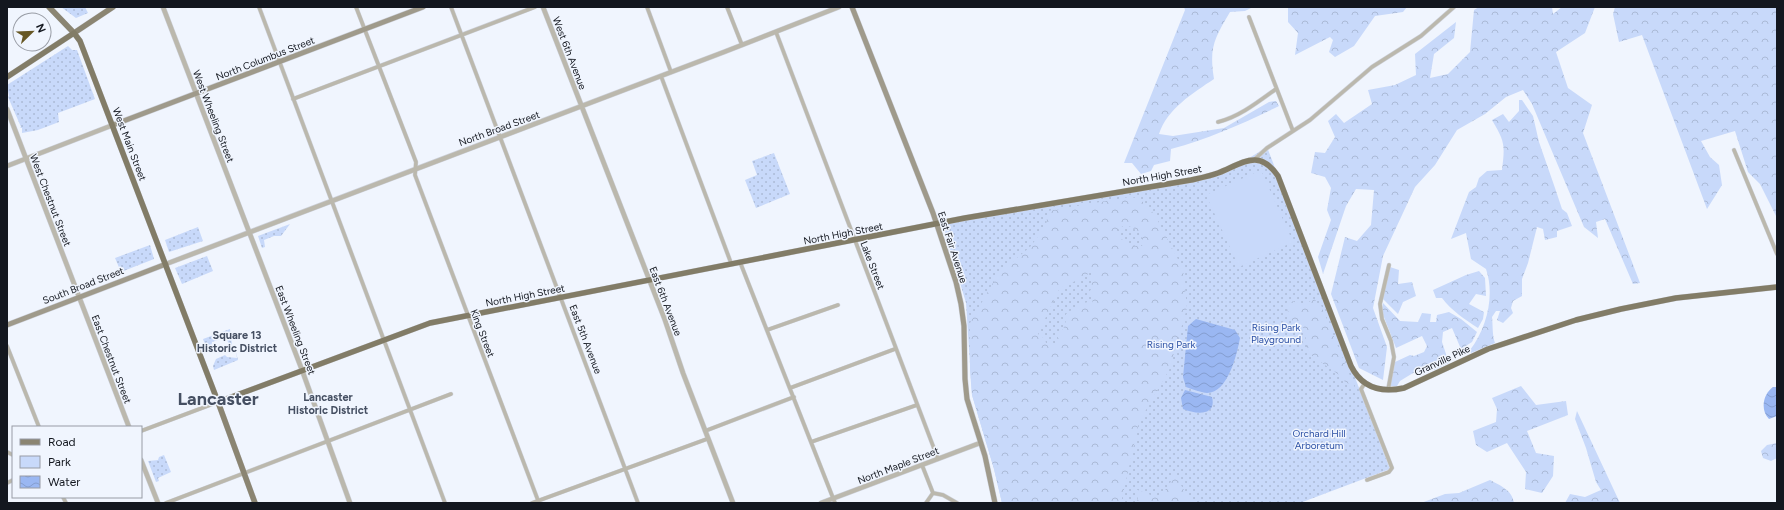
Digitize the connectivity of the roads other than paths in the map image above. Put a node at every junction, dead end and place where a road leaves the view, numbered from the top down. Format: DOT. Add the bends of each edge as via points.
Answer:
graph roads {
  1 [pos="49,7"];
  2 [pos="113,7"];
  3 [pos="163,7"];
  4 [pos="259,7"];
  5 [pos="356,7"];
  6 [pos="423,7"];
  7 [pos="451,7"];
  8 [pos="535,7"];
  9 [pos="543,7"];
  10 [pos="647,7"];
  11 [pos="727,7"];
  12 [pos="838,7"];
  13 [pos="852,7"];
  14 [pos="1454,7"];
  15 [pos="1249,17"];
  16 [pos="365,29"];
  17 [pos="776,32"];
  18 [pos="74,33"];
  19 [pos="461,34"];
  20 [pos="742,45"];
  21 [pos="280,62"];
  22 [pos="380,66"];
  23 [pos="671,72"];
  24 [pos="661,76"];
  25 [pos="7,77"];
  26 [pos="1276,89"];
  27 [pos="196,94"];
  28 [pos="293,99"];
  29 [pos="581,106"];
  30 [pos="7,109"];
  31 [pos="1218,122"];
  32 [pos="113,126"];
  33 [pos="1293,131"];
  34 [pos="500,137"];
  35 [pos="1734,150"];
  36 [pos="26,159"];
  37 [pos="1255,159"];
  38 [pos="7,166"];
  39 [pos="416,169"];
  40 [pos="332,200"];
  41 [pos="936,224"];
  42 [pos="248,231"];
  43 [pos="854,240"];
  44 [pos="1777,254"];
  45 [pos="740,262"];
  46 [pos="731,263"];
  47 [pos="166,264"];
  48 [pos="1389,265"];
  49 [pos="648,280"];
  50 [pos="1777,286"];
  51 [pos="79,297"];
  52 [pos="561,297"];
  53 [pos="838,305"];
  54 [pos="468,316"];
  55 [pos="7,325"];
  56 [pos="767,330"];
  57 [pos="384,340"];
  58 [pos="7,346"];
  59 [pos="895,349"];
  60 [pos="302,370"];
  61 [pos="1365,383"];
  62 [pos="790,388"];
  63 [pos="1388,390"];
  64 [pos="451,394"];
  65 [pos="794,397"];
  66 [pos="218,402"];
  67 [pos="917,405"];
  68 [pos="410,410"];
  69 [pos="39,426"];
  70 [pos="129,426"];
  71 [pos="142,431"];
  72 [pos="705,431"];
  73 [pos="708,439"];
  74 [pos="328,441"];
  75 [pos="811,442"];
  76 [pos="980,443"];
  77 [pos="938,459"];
  78 [pos="142,463"];
  79 [pos="922,465"];
  80 [pos="625,469"];
  81 [pos="244,473"];
  82 [pos="1367,480"];
  83 [pos="933,493"];
  84 [pos="834,501"];
  85 [pos="539,502"];
  86 [pos="158,503"];
  87 [pos="166,503"];
  88 [pos="255,503"];
  89 [pos="350,503"];
  90 [pos="445,503"];
  91 [pos="532,503"];
  92 [pos="638,503"];
  93 [pos="733,503"];
  94 [pos="821,503"];
  95 [pos="926,503"];
  96 [pos="957,503"];
  97 [pos="995,503"];
  1 -- 18 [label="main road"];
  2 -- 18 [label="main road"];
  3 -- 27 [label="street, West Wheeling Street"];
  4 -- 21 [label="street"];
  5 -- 16 [label="street, King Street"];
  6 -- 16 [label="main road, North Columbus Street"];
  7 -- 19 [label="street, East 5th Avenue"];
  8 -- 19 [label="street"];
  9 -- 29 [label="street, West 6th Avenue"];
  10 -- 23 [label="street"];
  11 -- 20 [label="street"];
  12 -- 17 [label="street, North Broad Street"];
  13 -- 41 [label="main road, East Fair Avenue"];
  14 -- 33 [label="street, North High Street" via="1422,36 1372,66"];
  15 -- 26 [label="street"];
  16 -- 21 [label="main road, North Columbus Street"];
  16 -- 22 [label="street, King Street"];
  17 -- 20 [label="street, North Broad Street"];
  17 -- 43 [label="street, Lake Street"];
  18 -- 25 [label="highway"];
  18 -- 32 [label="highway, West Main Street" via="86,54"];
  19 -- 22 [label="street"];
  19 -- 34 [label="street, East 5th Avenue"];
  20 -- 23 [label="street, North Broad Street"];
  21 -- 27 [label="main road, North Columbus Street"];
  21 -- 28 [label="street"];
  22 -- 28 [label="street"];
  22 -- 39 [label="street, King Street" via="416,162"];
  23 -- 24 [label="street, North Broad Street"];
  24 -- 29 [label="street, North Broad Street"];
  24 -- 46 [label="street"];
  26 -- 31 [label="street" via="1242,112"];
  26 -- 33 [label="street"];
  27 -- 32 [label="main road, North Columbus Street"];
  27 -- 42 [label="street, West Wheeling Street"];
  28 -- 40 [label="street"];
  29 -- 34 [label="street, North Broad Street"];
  29 -- 49 [label="street, East 6th Avenue"];
  30 -- 36 [label="street, West Chestnut Street"];
  32 -- 36 [label="street"];
  32 -- 47 [label="highway, West Main Street"];
  33 -- 37 [label="street, North High Street"];
  34 -- 39 [label="street, North Broad Street"];
  34 -- 52 [label="street, East 5th Avenue"];
  35 -- 44 [label="street"];
  36 -- 38 [label="street"];
  36 -- 51 [label="street, West Chestnut Street"];
  37 -- 41 [label="highway, North High Street" via="1246,160 1217,174 1191,180"];
  37 -- 61 [label="highway, Granville Pike" via="1268,164 1278,176 1351,366"];
  39 -- 40 [label="street, North Broad Street"];
  39 -- 54 [label="street, King Street" via="415,175"];
  40 -- 42 [label="street, North Broad Street"];
  40 -- 57 [label="street"];
  41 -- 43 [label="highway, North High Street"];
  41 -- 76 [label="main road, East Fair Avenue" via="961,304 966,391"];
  42 -- 47 [label="street, North Broad Street"];
  42 -- 60 [label="street, East Wheeling Street"];
  43 -- 45 [label="highway, North High Street"];
  43 -- 59 [label="street, Lake Street"];
  45 -- 46 [label="highway, North High Street"];
  45 -- 56 [label="street"];
  46 -- 49 [label="highway, North High Street"];
  47 -- 51 [label="main road, South Broad Street"];
  47 -- 66 [label="highway, West Main Street"];
  48 -- 63 [label="street" via="1380,304 1394,357"];
  49 -- 52 [label="highway, North High Street"];
  49 -- 72 [label="street, East 6th Avenue"];
  50 -- 63 [label="highway, Granville Pike" via="1676,298 1576,320 1508,342 1404,388"];
  51 -- 55 [label="main road, South Broad Street"];
  51 -- 70 [label="street, East Chestnut Street"];
  52 -- 54 [label="highway, North High Street"];
  52 -- 80 [label="street, East 5th Avenue"];
  53 -- 56 [label="street"];
  54 -- 57 [label="highway, North High Street" via="424,324"];
  54 -- 85 [label="street, King Street"];
  56 -- 62 [label="street"];
  57 -- 60 [label="highway, North High Street"];
  57 -- 68 [label="street"];
  58 -- 69 [label="street"];
  59 -- 62 [label="street"];
  59 -- 67 [label="street, Lake Street"];
  60 -- 66 [label="highway, North High Street"];
  60 -- 74 [label="street, East Wheeling Street"];
  61 -- 63 [label="highway, Granville Pike" via="1376,389"];
  61 -- 82 [label="street" via="1361,390 1392,468 1389,472"];
  62 -- 65 [label="street"];
  64 -- 68 [label="street"];
  65 -- 72 [label="street"];
  65 -- 75 [label="street"];
  66 -- 71 [label="street"];
  66 -- 81 [label="main road"];
  67 -- 75 [label="street"];
  67 -- 77 [label="street, Lake Street"];
  68 -- 74 [label="street"];
  68 -- 90 [label="street"];
  72 -- 73 [label="street, East 6th Avenue"];
  73 -- 80 [label="street"];
  73 -- 93 [label="street, East 6th Avenue"];
  74 -- 81 [label="street"];
  74 -- 89 [label="street, East Wheeling Street"];
  75 -- 84 [label="street"];
  76 -- 77 [label="street, North Maple Street"];
  76 -- 97 [label="main road, East Fair Avenue"];
  77 -- 79 [label="street, North Maple Street"];
  78 -- 86 [label="street"];
  79 -- 83 [label="street"];
  79 -- 84 [label="street, North Maple Street"];
  80 -- 85 [label="street"];
  80 -- 92 [label="street, East 5th Avenue"];
  81 -- 87 [label="street"];
  81 -- 88 [label="main road"];
  83 -- 95 [label="street"];
  83 -- 96 [label="street" via="944,495"];
  84 -- 94 [label="street, North Maple Street"];
  85 -- 91 [label="street"];
}
